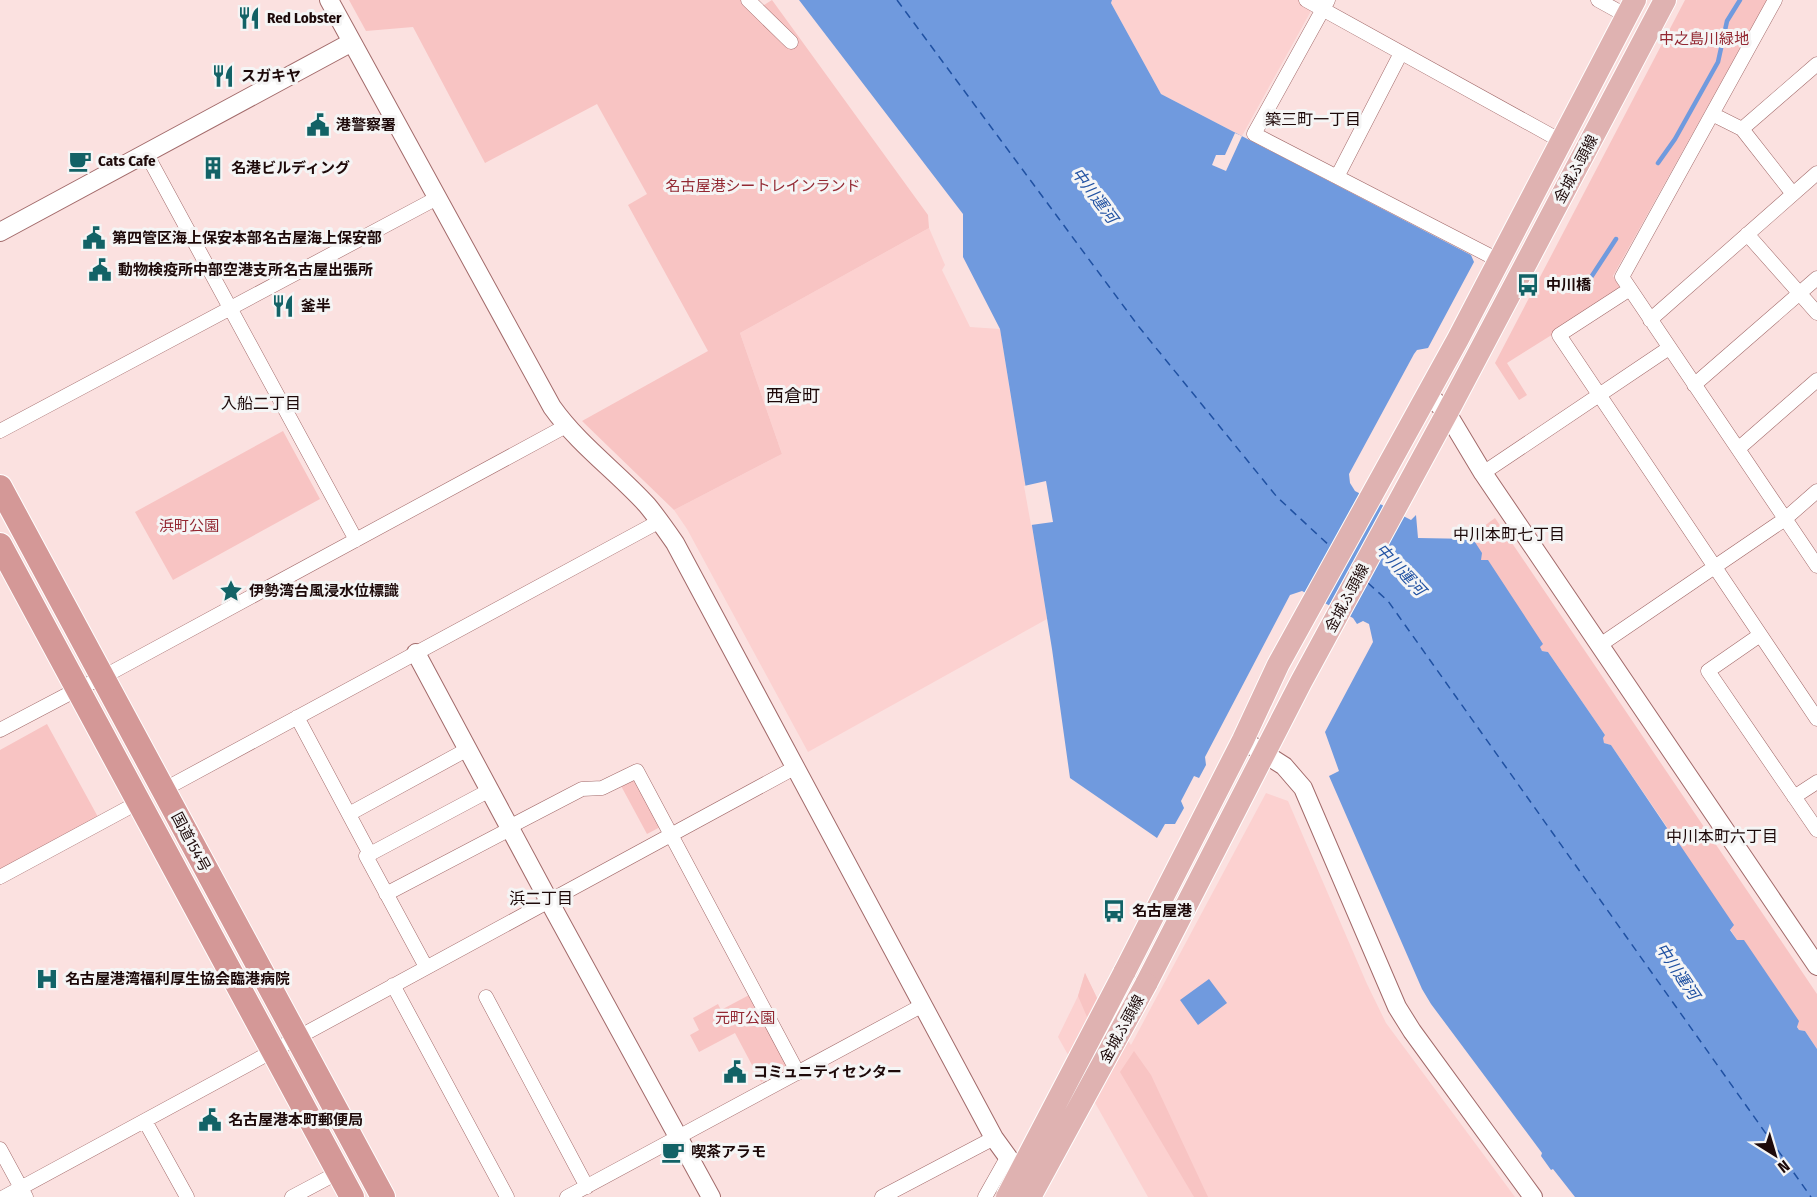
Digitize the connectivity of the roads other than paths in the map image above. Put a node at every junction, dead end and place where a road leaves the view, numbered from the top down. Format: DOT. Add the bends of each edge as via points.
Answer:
graph roads {
  1 [pos="329,0"];
  2 [pos="748,0"];
  3 [pos="1306,0"];
  4 [pos="1598,0"];
  5 [pos="1665,0"];
  6 [pos="1775,0"];
  7 [pos="1325,5"];
  8 [pos="1631,8"];
  9 [pos="352,42"];
  10 [pos="790,42"];
  11 [pos="1401,53"];
  12 [pos="1817,64"];
  13 [pos="1712,114"];
  14 [pos="1742,129"];
  15 [pos="1561,141"];
  16 [pos="146,153"];
  17 [pos="1817,173"];
  18 [pos="1337,177"];
  19 [pos="1793,194"];
  20 [pos="437,198"];
  21 [pos="0,232"];
  22 [pos="1747,234"];
  23 [pos="1498,260"];
  24 [pos="1817,278"];
  25 [pos="1630,289"];
  26 [pos="1799,293"];
  27 [pos="231,308"];
  28 [pos="1817,313"];
  29 [pos="1650,320"];
  30 [pos="1668,348"];
  31 [pos="1817,380"];
  32 [pos="1694,385"];
  33 [pos="1428,394"];
  34 [pos="1598,395"];
  35 [pos="1447,413"];
  36 [pos="566,426"];
  37 [pos="0,431"];
  38 [pos="1738,449"];
  39 [pos="1483,473"];
  40 [pos="0,487"];
  41 [pos="1817,491"];
  42 [pos="1785,519"];
  43 [pos="660,521"];
  44 [pos="356,540"];
  45 [pos="0,545"];
  46 [pos="1817,566"];
  47 [pos="1714,567"];
  48 [pos="1760,634"];
  49 [pos="1600,645"];
  50 [pos="416,653"];
  51 [pos="103,678"];
  52 [pos="78,689"];
  53 [pos="297,717"];
  54 [pos="1817,719"];
  55 [pos="0,730"];
  56 [pos="1243,740"];
  57 [pos="468,749"];
  58 [pos="1264,753"];
  59 [pos="796,767"];
  60 [pos="1817,782"];
  61 [pos="163,790"];
  62 [pos="490,790"];
  63 [pos="1794,797"];
  64 [pos="139,802"];
  65 [pos="349,814"];
  66 [pos="510,828"];
  67 [pos="1817,831"];
  68 [pos="672,834"];
  69 [pos="370,854"];
  70 [pos="0,877"];
  71 [pos="386,894"];
  72 [pos="549,901"];
  73 [pos="1817,966"];
  74 [pos="426,967"];
  75 [pos="393,985"];
  76 [pos="486,997"];
  77 [pos="923,1005"];
  78 [pos="296,1037"];
  79 [pos="273,1051"];
  80 [pos="798,1072"];
  81 [pos="146,1121"];
  82 [pos="678,1137"];
  83 [pos="994,1138"];
  84 [pos="0,1149"];
  85 [pos="1006,1158"];
  86 [pos="339,1172"];
  87 [pos="587,1187"];
  88 [pos="23,1192"];
  89 [pos="4,1197"];
  90 [pos="187,1197"];
  91 [pos="292,1197"];
  92 [pos="352,1197"];
  93 [pos="383,1197"];
  94 [pos="507,1197"];
  95 [pos="567,1197"];
  96 [pos="711,1197"];
  97 [pos="882,1197"];
  98 [pos="985,1197"];
  99 [pos="1007,1197"];
  100 [pos="1030,1197"];
  101 [pos="1038,1197"];
  102 [pos="1533,1197"];
  1 -- 9 [label="street"];
  2 -- 10 [label="street"];
  3 -- 7 [label="street"];
  4 -- 8 [label="street"];
  5 -- 35 [label="main road, 金城ふ頭線"];
  6 -- 13 [label="street"];
  7 -- 11 [label="street"];
  7 -- 18 [label="street" via="1254,134"];
  8 -- 15 [label="main road, 金城ふ頭線"];
  9 -- 16 [label="street"];
  9 -- 20 [label="street"];
  11 -- 15 [label="street"];
  11 -- 18 [label="street"];
  12 -- 14 [label="street"];
  13 -- 14 [label="street"];
  13 -- 25 [label="street" via="1622,277"];
  14 -- 19 [label="street"];
  15 -- 23 [label="main road, 金城ふ頭線"];
  16 -- 21 [label="street"];
  16 -- 27 [label="street"];
  17 -- 19 [label="street"];
  18 -- 23 [label="street"];
  19 -- 22 [label="street"];
  20 -- 27 [label="street"];
  20 -- 36 [label="street"];
  22 -- 26 [label="street"];
  22 -- 29 [label="street"];
  23 -- 33 [label="main road, 金城ふ頭線"];
  24 -- 26 [label="street"];
  25 -- 29 [label="street"];
  25 -- 34 [label="street" via="1559,335"];
  26 -- 28 [label="street"];
  26 -- 32 [label="street"];
  27 -- 37 [label="street"];
  27 -- 44 [label="street"];
  29 -- 30 [label="street"];
  30 -- 32 [label="street"];
  30 -- 34 [label="street"];
  31 -- 38 [label="street"];
  32 -- 38 [label="street"];
  33 -- 35 [label="street"];
  33 -- 56 [label="main road, 金城ふ頭線" via="1278,665"];
  34 -- 39 [label="street"];
  34 -- 47 [label="street"];
  35 -- 39 [label="street"];
  35 -- 58 [label="main road, 金城ふ頭線"];
  36 -- 43 [label="street"];
  36 -- 44 [label="street"];
  38 -- 42 [label="street"];
  39 -- 49 [label="street"];
  40 -- 51 [label="highway, 国道154号"];
  41 -- 42 [label="street"];
  42 -- 46 [label="street"];
  42 -- 47 [label="street"];
  43 -- 50 [label="street"];
  43 -- 59 [label="street"];
  44 -- 51 [label="street"];
  45 -- 52 [label="highway, 国道154号"];
  47 -- 48 [label="street"];
  47 -- 49 [label="street"];
  48 -- 54 [label="street"];
  48 -- 63 [label="street" via="1708,671"];
  49 -- 73 [label="street"];
  50 -- 53 [label="street"];
  50 -- 57 [label="street"];
  51 -- 52 [label="street"];
  51 -- 61 [label="highway, 国道154号"];
  52 -- 55 [label="street"];
  52 -- 64 [label="highway, 国道154号"];
  53 -- 61 [label="street"];
  53 -- 65 [label="street"];
  56 -- 58 [label="street"];
  56 -- 99 [label="main road, 金城ふ頭線, bridge"];
  57 -- 62 [label="street"];
  57 -- 65 [label="street"];
  58 -- 100 [label="main road, 金城ふ頭線, bridge" via="1146,984"];
  58 -- 102 [label="street" via="1284,766 1303,788 1397,1007"];
  59 -- 68 [label="street"];
  59 -- 77 [label="street"];
  60 -- 63 [label="street"];
  61 -- 78 [label="highway, 国道154号"];
  62 -- 66 [label="street"];
  62 -- 69 [label="street"];
  63 -- 67 [label="street"];
  64 -- 70 [label="street"];
  64 -- 79 [label="highway, 国道154号"];
  65 -- 69 [label="street"];
  66 -- 68 [label="street" via="582,789 602,788 637,771"];
  66 -- 71 [label="street"];
  66 -- 72 [label="street"];
  68 -- 72 [label="street"];
  68 -- 80 [label="street"];
  69 -- 71 [label="street" via="366,856"];
  71 -- 74 [label="street"];
  72 -- 74 [label="street"];
  72 -- 82 [label="street"];
  74 -- 75 [label="street"];
  75 -- 78 [label="street"];
  75 -- 94 [label="street"];
  76 -- 87 [label="street"];
  77 -- 80 [label="street"];
  77 -- 83 [label="street"];
  78 -- 79 [label="street"];
  78 -- 93 [label="highway, 国道154号"];
  79 -- 81 [label="street"];
  79 -- 86 [label="highway, 国道154号"];
  80 -- 82 [label="street"];
  81 -- 88 [label="street"];
  81 -- 90 [label="street"];
  82 -- 87 [label="street"];
  82 -- 96 [label="street"];
  83 -- 85 [label="street"];
  83 -- 97 [label="street"];
  84 -- 88 [label="street"];
  85 -- 98 [label="street"];
  85 -- 101 [label="street"];
  86 -- 91 [label="street"];
  86 -- 92 [label="highway, 国道154号"];
  87 -- 95 [label="street"];
  88 -- 89 [label="street"];
}
